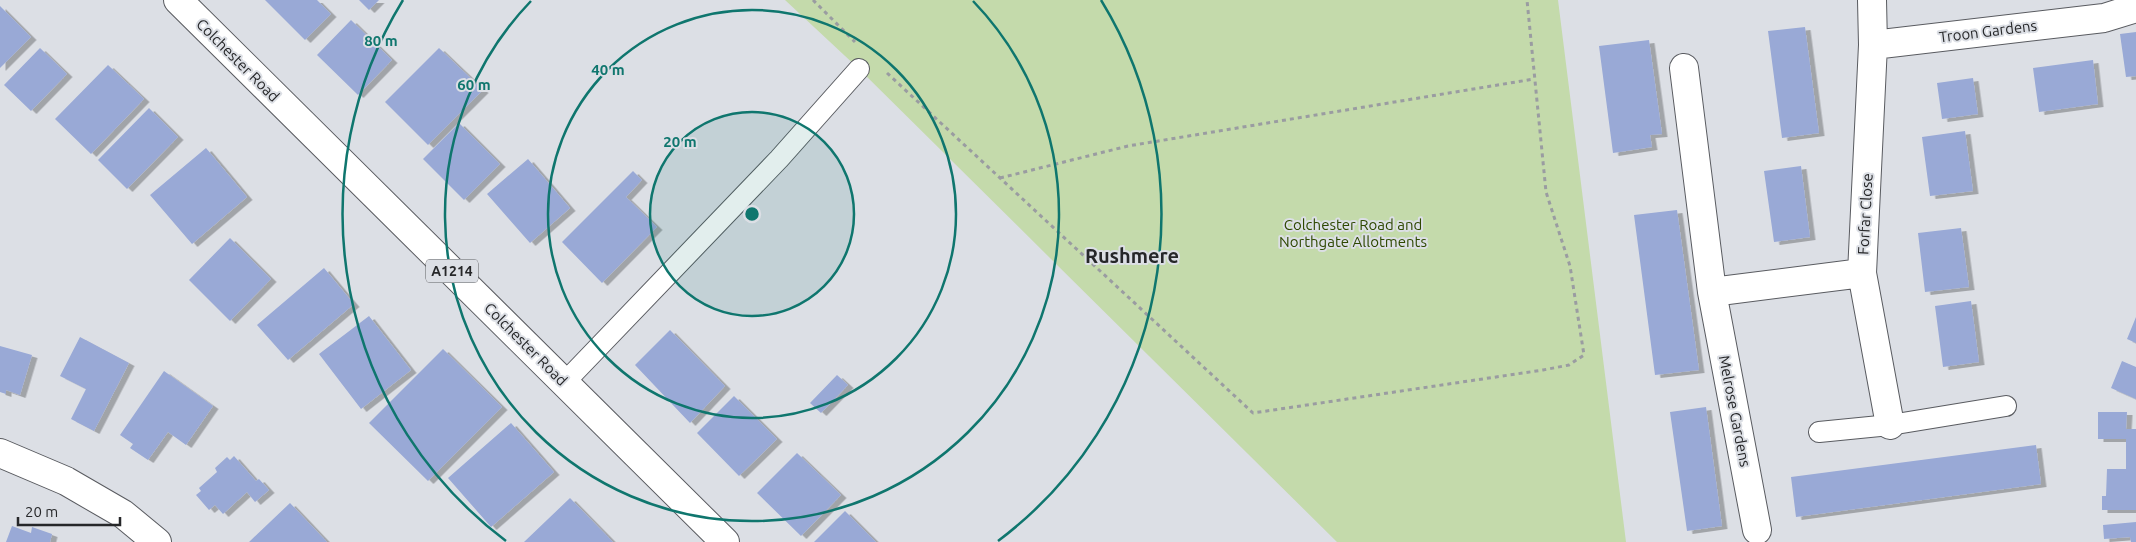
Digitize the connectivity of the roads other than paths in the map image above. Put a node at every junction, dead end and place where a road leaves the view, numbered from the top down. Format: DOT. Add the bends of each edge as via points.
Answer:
graph roads {
  1 [pos="178,0"];
  2 [pos="1872,0"];
  3 [pos="2136,8"];
  4 [pos="2103,9"];
  5 [pos="1873,44"];
  6 [pos="1684,68"];
  7 [pos="859,69"];
  8 [pos="1862,274"];
  9 [pos="1712,292"];
  10 [pos="565,382"];
  11 [pos="2006,406"];
  12 [pos="1890,425"];
  13 [pos="1818,432"];
  14 [pos="0,453"];
  15 [pos="1757,530"];
  16 [pos="157,542"];
  17 [pos="725,542"];
  1 -- 10 [label="street, Colchester Road / A1214"];
  2 -- 5 [label="street, Forfar Close"];
  3 -- 4 [label="street, Troon Gardens"];
  4 -- 5 [label="street, Troon Gardens"];
  5 -- 8 [label="street, Forfar Close"];
  6 -- 9 [label="street, Melrose Gardens"];
  7 -- 10 [label="lane" via="779,159"];
  8 -- 9 [label="street"];
  8 -- 12 [label="street, Forfar Close"];
  9 -- 15 [label="street, Melrose Gardens"];
  10 -- 17 [label="street, Colchester Road / A1214"];
  11 -- 12 [label="lane"];
  12 -- 13 [label="lane"];
  14 -- 16 [label="street" via="66,481 123,514"];
}
